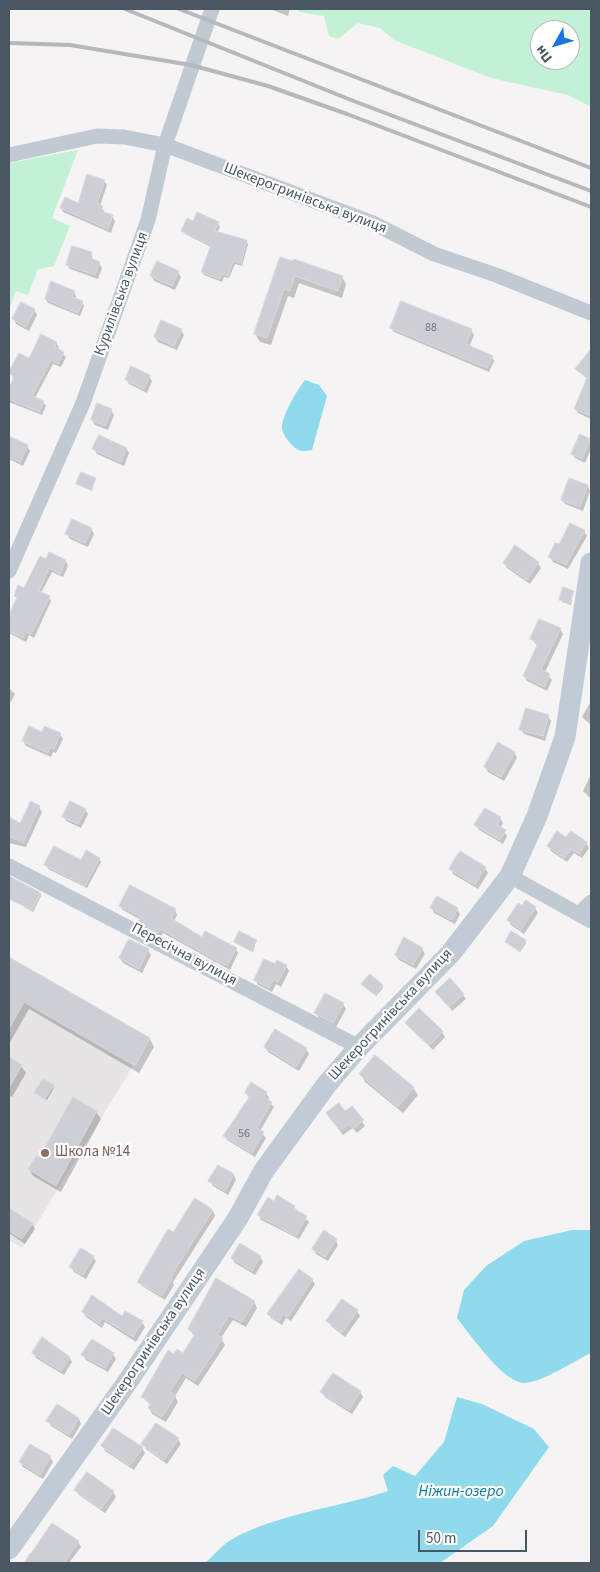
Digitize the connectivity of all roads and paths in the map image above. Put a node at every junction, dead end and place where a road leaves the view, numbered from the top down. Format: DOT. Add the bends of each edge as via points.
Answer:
graph roads {
  1 [pos="212,9"];
  2 [pos="165,145"];
  3 [pos="9,155"];
  4 [pos="591,313"];
  5 [pos="591,563"];
  6 [pos="9,571"];
  7 [pos="9,866"];
  8 [pos="510,876"];
  9 [pos="591,902"];
  10 [pos="585,918"];
  11 [pos="358,1047"];
  12 [pos="9,1549"];
  1 -- 2 [label="street, Курилівська вулиця"];
  2 -- 3 [label="street, Шекерогринівська вулиця" via="124,137 97,136"];
  2 -- 4 [label="street, Шекерогринівська вулиця" via="373,224 434,254"];
  2 -- 6 [label="street, Курилівська вулиця" via="148,220 83,403"];
  5 -- 8 [label="street, Шекерогринівська вулиця" via="565,737 537,816"];
  7 -- 11 [label="street, Пересічна вулиця"];
  8 -- 10 [label="street"];
  8 -- 11 [label="street, Шекерогринівська вулиця" via="451,953"];
  9 -- 10 [label="street"];
  11 -- 12 [label="street, Шекерогринівська вулиця" via="263,1172 238,1218"];
}
